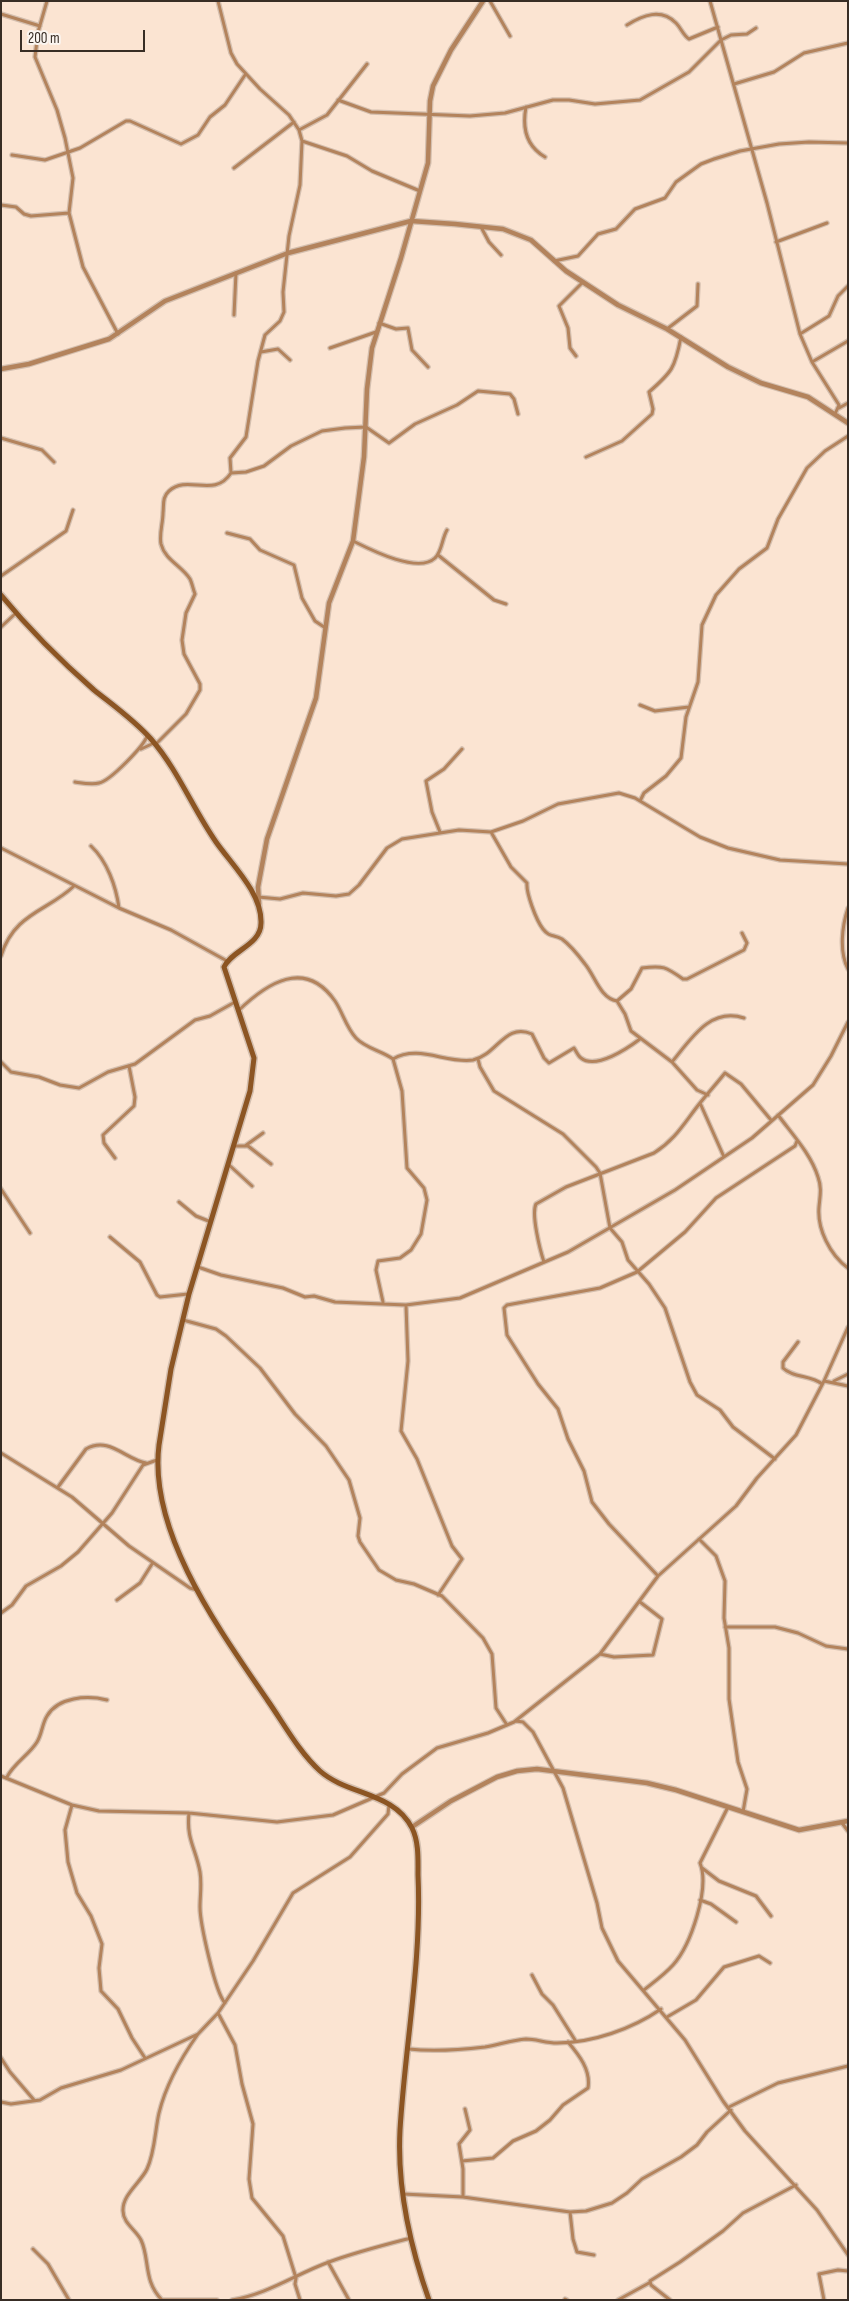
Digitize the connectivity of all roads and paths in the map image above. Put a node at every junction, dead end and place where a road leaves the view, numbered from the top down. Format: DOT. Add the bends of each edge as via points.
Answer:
graph roads {
  1 [pos="47,1"];
  2 [pos="218,1"];
  3 [pos="483,1"];
  4 [pos="490,1"];
  5 [pos="710,1"];
  6 [pos="1,14"];
  7 [pos="627,25"];
  8 [pos="40,26"];
  9 [pos="718,27"];
  10 [pos="756,28"];
  11 [pos="510,36"];
  12 [pos="721,40"];
  13 [pos="848,44"];
  14 [pos="367,64"];
  15 [pos="245,75"];
  16 [pos="734,84"];
  17 [pos="338,100"];
  18 [pos="526,107"];
  19 [pos="429,113"];
  20 [pos="294,122"];
  21 [pos="299,130"];
  22 [pos="302,141"];
  23 [pos="848,143"];
  24 [pos="752,148"];
  25 [pos="68,151"];
  26 [pos="12,156"];
  27 [pos="545,158"];
  28 [pos="234,168"];
  29 [pos="420,191"];
  30 [pos="1,205"];
  31 [pos="69,213"];
  32 [pos="411,221"];
  33 [pos="827,224"];
  34 [pos="481,227"];
  35 [pos="776,242"];
  36 [pos="288,253"];
  37 [pos="501,255"];
  38 [pos="554,261"];
  39 [pos="236,273"];
  40 [pos="582,283"];
  41 [pos="698,284"];
  42 [pos="848,286"];
  43 [pos="234,315"];
  44 [pos="379,323"];
  45 [pos="667,329"];
  46 [pos="376,332"];
  47 [pos="800,334"];
  48 [pos="118,335"];
  49 [pos="681,338"];
  50 [pos="848,341"];
  51 [pos="330,348"];
  52 [pos="261,352"];
  53 [pos="576,356"];
  54 [pos="290,360"];
  55 [pos="812,362"];
  56 [pos="428,367"];
  57 [pos="1,369"];
  58 [pos="848,403"];
  59 [pos="839,408"];
  60 [pos="518,414"];
  61 [pos="835,414"];
  62 [pos="848,423"];
  63 [pos="366,428"];
  64 [pos="848,436"];
  65 [pos="1,438"];
  66 [pos="586,457"];
  67 [pos="54,462"];
  68 [pos="231,472"];
  69 [pos="73,510"];
  70 [pos="447,530"];
  71 [pos="227,533"];
  72 [pos="353,541"];
  73 [pos="438,555"];
  74 [pos="1,576"];
  75 [pos="1,595"];
  76 [pos="506,604"];
  77 [pos="16,613"];
  78 [pos="1,627"];
  79 [pos="324,627"];
  80 [pos="640,705"];
  81 [pos="689,707"];
  82 [pos="148,736"];
  83 [pos="155,744"];
  84 [pos="462,749"];
  85 [pos="139,750"];
  86 [pos="75,782"];
  87 [pos="640,801"];
  88 [pos="440,832"];
  89 [pos="491,832"];
  90 [pos="91,846"];
  91 [pos="1,848"];
  92 [pos="848,864"];
  93 [pos="74,886"];
  94 [pos="258,897"];
  95 [pos="259,906"];
  96 [pos="119,908"];
  97 [pos="848,908"];
  98 [pos="742,933"];
  99 [pos="1,956"];
  100 [pos="226,961"];
  101 [pos="848,969"];
  102 [pos="617,1001"];
  103 [pos="235,1002"];
  104 [pos="238,1011"];
  105 [pos="744,1018"];
  106 [pos="848,1022"];
  107 [pos="640,1039"];
  108 [pos="478,1058"];
  109 [pos="393,1060"];
  110 [pos="1,1062"];
  111 [pos="672,1062"];
  112 [pos="129,1066"];
  113 [pos="708,1095"];
  114 [pos="700,1103"];
  115 [pos="778,1115"];
  116 [pos="771,1120"];
  117 [pos="262,1133"];
  118 [pos="797,1141"];
  119 [pos="234,1146"];
  120 [pos="244,1146"];
  121 [pos="724,1157"];
  122 [pos="115,1158"];
  123 [pos="228,1164"];
  124 [pos="271,1164"];
  125 [pos="600,1173"];
  126 [pos="252,1186"];
  127 [pos="1,1189"];
  128 [pos="180,1202"];
  129 [pos="211,1222"];
  130 [pos="610,1228"];
  131 [pos="30,1233"];
  132 [pos="110,1237"];
  133 [pos="544,1262"];
  134 [pos="198,1267"];
  135 [pos="848,1268"];
  136 [pos="637,1272"];
  137 [pos="189,1294"];
  138 [pos="383,1302"];
  139 [pos="406,1305"];
  140 [pos="183,1320"];
  141 [pos="848,1327"];
  142 [pos="798,1342"];
  143 [pos="848,1374"];
  144 [pos="834,1381"];
  145 [pos="823,1382"];
  146 [pos="848,1386"];
  147 [pos="1,1453"];
  148 [pos="775,1459"];
  149 [pos="157,1460"];
  150 [pos="147,1463"];
  151 [pos="58,1487"];
  152 [pos="103,1524"];
  153 [pos="699,1539"];
  154 [pos="152,1564"];
  155 [pos="658,1576"];
  156 [pos="200,1591"];
  157 [pos="438,1595"];
  158 [pos="117,1600"];
  159 [pos="640,1602"];
  160 [pos="1,1613"];
  161 [pos="725,1627"];
  162 [pos="848,1649"];
  163 [pos="600,1654"];
  164 [pos="107,1700"];
  165 [pos="514,1722"];
  166 [pos="507,1725"];
  167 [pos="551,1769"];
  168 [pos="1,1776"];
  169 [pos="6,1778"];
  170 [pos="377,1796"];
  171 [pos="390,1804"];
  172 [pos="72,1805"];
  173 [pos="728,1807"];
  174 [pos="743,1812"];
  175 [pos="189,1813"];
  176 [pos="848,1821"];
  177 [pos="842,1823"];
  178 [pos="412,1827"];
  179 [pos="848,1832"];
  180 [pos="702,1868"];
  181 [pos="707,1872"];
  182 [pos="702,1875"];
  183 [pos="700,1900"];
  184 [pos="771,1916"];
  185 [pos="736,1922"];
  186 [pos="770,1963"];
  187 [pos="532,1975"];
  188 [pos="644,1990"];
  189 [pos="225,2003"];
  190 [pos="661,2009"];
  191 [pos="218,2013"];
  192 [pos="667,2017"];
  193 [pos="198,2034"];
  194 [pos="575,2040"];
  195 [pos="568,2042"];
  196 [pos="408,2049"];
  197 [pos="1,2058"];
  198 [pos="145,2058"];
  199 [pos="848,2066"];
  200 [pos="34,2100"];
  201 [pos="1,2102"];
  202 [pos="466,2109"];
  203 [pos="730,2109"];
  204 [pos="462,2161"];
  205 [pos="796,2185"];
  206 [pos="402,2194"];
  207 [pos="463,2197"];
  208 [pos="570,2212"];
  209 [pos="411,2238"];
  210 [pos="33,2249"];
  211 [pos="847,2253"];
  212 [pos="594,2255"];
  213 [pos="328,2262"];
  214 [pos="848,2272"];
  215 [pos="296,2278"];
  216 [pos="650,2283"];
  217 [pos="206,2299"];
  218 [pos="69,2300"];
  219 [pos="162,2300"];
  220 [pos="217,2300"];
  221 [pos="232,2300"];
  222 [pos="300,2300"];
  223 [pos="349,2300"];
  224 [pos="429,2300"];
  225 [pos="618,2300"];
  226 [pos="670,2300"];
  227 [pos="824,2300"];
  1 -- 8 [label="street"];
  2 -- 15 [label="street" via="231,53"];
  3 -- 19 [label="street" via="440,71 433,86"];
  4 -- 11 [label="street"];
  5 -- 9 [label="street"];
  6 -- 8 [label="street"];
  7 -- 9 [label="street" via="643,16 662,15 690,39"];
  8 -- 25 [label="street" via="36,62 57,110"];
  9 -- 12 [label="street"];
  10 -- 12 [label="street" via="747,34 731,35"];
  12 -- 16 [label="street"];
  12 -- 18 [label="street" via="689,72 640,100 595,104 562,100"];
  13 -- 16 [label="street" via="804,53 774,72"];
  14 -- 17 [label="street"];
  15 -- 20 [label="street"];
  15 -- 25 [label="street" via="221,109 210,117 198,135 185,144 130,121 80,148"];
  16 -- 24 [label="street"];
  17 -- 19 [label="street" via="370,112"];
  17 -- 21 [label="street" via="321,120"];
  18 -- 19 [label="street" via="476,116"];
  18 -- 27 [label="street" via="526,133 536,152"];
  19 -- 29 [label="street" via="428,162"];
  20 -- 21 [label="street"];
  20 -- 28 [label="street"];
  21 -- 22 [label="street"];
  22 -- 29 [label="street" via="347,156 372,171"];
  22 -- 36 [label="street" via="300,185"];
  23 -- 24 [label="street" via="802,142"];
  24 -- 35 [label="street"];
  24 -- 38 [label="street" via="701,164 676,182 665,198 635,208 616,229 592,238 578,256"];
  25 -- 26 [label="street" via="44,160"];
  25 -- 31 [label="street" via="73,178"];
  29 -- 32 [label="street"];
  30 -- 31 [label="street" via="16,207 31,216"];
  31 -- 48 [label="street" via="84,267"];
  32 -- 34 [label="street"];
  32 -- 36 [label="street"];
  32 -- 44 [label="street"];
  33 -- 35 [label="street"];
  34 -- 37 [label="street"];
  34 -- 38 [label="street" via="517,233 531,240"];
  35 -- 47 [label="street"];
  36 -- 39 [label="street"];
  36 -- 52 [label="street" via="283,317 267,332"];
  38 -- 40 [label="street"];
  39 -- 43 [label="street"];
  39 -- 48 [label="street" via="165,301"];
  40 -- 45 [label="street" via="637,316"];
  40 -- 53 [label="street" via="559,306 568,328 570,348"];
  41 -- 45 [label="street" via="697,306"];
  42 -- 47 [label="street" via="838,296 829,316"];
  44 -- 46 [label="street"];
  44 -- 56 [label="street" via="396,329 408,328 412,350"];
  45 -- 49 [label="street"];
  46 -- 51 [label="street"];
  46 -- 63 [label="street" via="367,389"];
  47 -- 55 [label="street"];
  48 -- 57 [label="street" via="29,364"];
  49 -- 61 [label="street" via="728,367 761,383 808,397"];
  49 -- 66 [label="street" via="674,365 664,381 649,392 652,414 622,441"];
  50 -- 55 [label="street"];
  52 -- 54 [label="street" via="278,349"];
  52 -- 68 [label="street" via="246,437 230,458"];
  55 -- 59 [label="street"];
  58 -- 59 [label="street"];
  59 -- 61 [label="street"];
  60 -- 63 [label="street" via="510,394 482,391 415,424 389,443"];
  61 -- 62 [label="street"];
  63 -- 68 [label="street" via="322,431 291,446 264,466 246,472"];
  63 -- 72 [label="street" via="359,511"];
  64 -- 81 [label="street" via="807,468 778,519 767,548 739,569 716,595 702,625 698,682"];
  65 -- 67 [label="street" via="42,450"];
  68 -- 83 [label="street" via="222,483 177,486 164,501 160,534 162,547 190,578 194,594 183,622 182,640 184,654 200,690 186,714"];
  69 -- 74 [label="street" via="66,531"];
  70 -- 73 [label="street"];
  71 -- 79 [label="street" via="250,539 260,550 294,565 302,598 315,621"];
  72 -- 73 [label="street" via="412,564 428,563"];
  72 -- 79 [label="street" via="329,603"];
  73 -- 76 [label="street" via="494,600"];
  75 -- 77 [label="main road"];
  77 -- 78 [label="street"];
  77 -- 82 [label="main road" via="68,666"];
  79 -- 94 [label="street" via="316,698 267,839"];
  80 -- 81 [label="street" via="655,711"];
  81 -- 87 [label="street" via="678,762 644,793"];
  82 -- 83 [label="main road"];
  82 -- 85 [label="street"];
  83 -- 85 [label="street"];
  83 -- 95 [label="main road"];
  84 -- 88 [label="street" via="444,769 426,781"];
  85 -- 86 [label="street" via="104,781 96,784"];
  87 -- 89 [label="street" via="619,793 575,800"];
  87 -- 92 [label="street" via="694,834 728,848 780,860"];
  88 -- 89 [label="street"];
  88 -- 94 [label="street" via="393,843 349,894 303,893 280,899"];
  89 -- 102 [label="street" via="511,867 527,883 526,891 543,929 550,936 561,938 586,965 599,988 611,1000"];
  90 -- 96 [label="street" via="104,862 116,889"];
  91 -- 93 [label="street"];
  93 -- 96 [label="street"];
  93 -- 99 [label="street" via="22,921"];
  94 -- 95 [label="street"];
  95 -- 100 [label="main road" via="261,922 257,937"];
  96 -- 100 [label="street" via="171,930"];
  97 -- 101 [label="street" via="843,956"];
  98 -- 102 [label="street" via="747,943 744,950 687,979 673,969 642,968 631,989"];
  100 -- 103 [label="main road" via="224,975"];
  102 -- 107 [label="street" via="626,1014 631,1031"];
  103 -- 104 [label="main road"];
  103 -- 112 [label="street" via="210,1016 195,1020 142,1060"];
  104 -- 109 [label="street" via="270,985 308,978 335,1001 356,1039"];
  104 -- 119 [label="main road" via="251,1046 254,1069"];
  105 -- 111 [label="street" via="724,1016 712,1020 697,1032"];
  106 -- 115 [label="street" via="813,1085"];
  107 -- 108 [label="street" via="599,1061 581,1058 574,1048 549,1062 532,1034 518,1030 506,1035 490,1052"];
  107 -- 111 [label="street"];
  108 -- 109 [label="street" via="463,1060 408,1054"];
  108 -- 125 [label="street" via="494,1091 568,1137"];
  109 -- 138 [label="street" via="402,1091 407,1168 424,1188 427,1200 421,1234 411,1250 400,1258 378,1261 376,1270"];
  110 -- 112 [label="street" via="11,1072 40,1077 73,1089"];
  111 -- 113 [label="street" via="697,1090"];
  112 -- 122 [label="street" via="134,1106 102,1135"];
  113 -- 114 [label="street"];
  113 -- 116 [label="street" via="725,1073 742,1084"];
  114 -- 121 [label="street"];
  114 -- 125 [label="street" via="686,1125 664,1147"];
  115 -- 116 [label="street"];
  115 -- 118 [label="street"];
  116 -- 121 [label="street"];
  117 -- 120 [label="street"];
  118 -- 135 [label="street" via="814,1165 819,1179 819,1222 823,1234 839,1261"];
  118 -- 136 [label="street" via="795,1146 709,1204 685,1232"];
  119 -- 120 [label="street"];
  119 -- 123 [label="main road"];
  120 -- 124 [label="street" via="252,1148"];
  121 -- 130 [label="street"];
  123 -- 126 [label="street"];
  123 -- 129 [label="main road"];
  125 -- 130 [label="street"];
  125 -- 133 [label="street" via="546,1196 535,1206"];
  127 -- 131 [label="street"];
  128 -- 129 [label="street" via="196,1216"];
  129 -- 134 [label="main road"];
  130 -- 133 [label="street"];
  130 -- 136 [label="street"];
  132 -- 137 [label="street" via="140,1262 157,1295"];
  133 -- 139 [label="street" via="460,1298"];
  134 -- 137 [label="main road"];
  134 -- 138 [label="street" via="283,1288 305,1297 335,1302"];
  136 -- 148 [label="street" via="665,1308 690,1382 698,1395 720,1410 732,1427"];
  136 -- 155 [label="street" via="600,1288 507,1305 503,1315 511,1343 558,1409 584,1471 592,1502"];
  137 -- 140 [label="main road"];
  138 -- 139 [label="street"];
  139 -- 157 [label="street" via="408,1360 401,1431 417,1459 452,1546 462,1556"];
  140 -- 149 [label="main road"];
  140 -- 157 [label="street" via="216,1329 226,1336 260,1368 295,1414 326,1446 349,1480 360,1518 360,1542 379,1570 396,1580"];
  141 -- 145 [label="street"];
  142 -- 145 [label="street" via="782,1368"];
  143 -- 144 [label="street"];
  144 -- 145 [label="street"];
  144 -- 146 [label="street"];
  145 -- 148 [label="street" via="796,1435"];
  147 -- 151 [label="street"];
  148 -- 153 [label="street" via="736,1506"];
  149 -- 150 [label="street"];
  149 -- 156 [label="main road" via="162,1501 170,1528"];
  150 -- 151 [label="street" via="107,1446 92,1446"];
  150 -- 152 [label="street"];
  151 -- 152 [label="street"];
  152 -- 154 [label="street"];
  152 -- 160 [label="street" via="71,1559 26,1586 12,1605"];
  153 -- 155 [label="street"];
  153 -- 161 [label="street" via="716,1556 723,1573"];
  154 -- 156 [label="street"];
  154 -- 158 [label="street" via="140,1583"];
  155 -- 159 [label="street"];
  156 -- 170 [label="main road" via="235,1652 310,1761 337,1781"];
  157 -- 166 [label="street" via="448,1600 489,1645 496,1708"];
  159 -- 163 [label="street"];
  159 -- 163 [label="street" via="662,1619 653,1655 614,1657"];
  161 -- 162 [label="street" via="775,1627 826,1646"];
  161 -- 174 [label="street" via="729,1648 731,1719 738,1762 747,1789"];
  163 -- 165 [label="street"];
  164 -- 169 [label="street" via="66,1700 58,1704 46,1718 37,1742 16,1762"];
  165 -- 166 [label="street"];
  165 -- 167 [label="street" via="528,1725"];
  166 -- 170 [label="street" via="437,1748"];
  167 -- 173 [label="street" via="647,1783"];
  167 -- 178 [label="street" via="517,1771 497,1777 450,1801"];
  167 -- 188 [label="street" via="563,1788 608,1943 618,1961"];
  168 -- 169 [label="street"];
  169 -- 172 [label="street"];
  170 -- 171 [label="main road"];
  170 -- 175 [label="street" via="333,1815 277,1822"];
  171 -- 178 [label="main road"];
  171 -- 189 [label="street" via="388,1814 350,1857 293,1892"];
  172 -- 175 [label="street" via="119,1813"];
  172 -- 198 [label="street" via="64,1830 68,1862 77,1893 102,1944 101,1991 118,2009"];
  173 -- 174 [label="street"];
  173 -- 180 [label="street" via="700,1861"];
  174 -- 177 [label="street" via="799,1830"];
  175 -- 189 [label="street" via="188,1833 201,1878 202,1927 218,1992"];
  176 -- 177 [label="street"];
  177 -- 179 [label="street"];
  178 -- 196 [label="main road" via="417,1848 419,1932"];
  180 -- 181 [label="street"];
  180 -- 182 [label="street"];
  181 -- 182 [label="street"];
  181 -- 184 [label="street" via="719,1881 756,1896"];
  182 -- 183 [label="street"];
  183 -- 185 [label="street"];
  183 -- 188 [label="street" via="695,1921 675,1963"];
  186 -- 192 [label="street" via="758,1956 724,1967 696,2000"];
  187 -- 194 [label="street"];
  188 -- 190 [label="street"];
  189 -- 191 [label="street"];
  190 -- 192 [label="street"];
  190 -- 194 [label="street" via="628,2027 598,2037"];
  191 -- 193 [label="street"];
  191 -- 215 [label="street" via="235,2045 253,2124 249,2164 252,2198 283,2236"];
  192 -- 203 [label="street"];
  193 -- 198 [label="street"];
  193 -- 219 [label="street" via="176,2069 159,2111 148,2168 122,2210 140,2238 146,2270"];
  194 -- 195 [label="street"];
  195 -- 196 [label="street" via="525,2039 443,2051"];
  195 -- 204 [label="street" via="582,2061 588,2088 567,2101 536,2132 513,2140 493,2158"];
  196 -- 206 [label="main road" via="400,2131"];
  197 -- 200 [label="street"];
  198 -- 200 [label="street" via="121,2070 72,2084"];
  199 -- 203 [label="street" via="778,2083"];
  200 -- 201 [label="street" via="11,2104"];
  202 -- 204 [label="street" via="470,2130 459,2144"];
  203 -- 205 [label="street" via="760,2148"];
  203 -- 208 [label="street" via="697,2145 642,2179 612,2203"];
  204 -- 207 [label="street"];
  205 -- 211 [label="street"];
  205 -- 216 [label="street" via="743,2213"];
  206 -- 207 [label="street"];
  206 -- 209 [label="main road"];
  207 -- 208 [label="street"];
  208 -- 212 [label="street" via="577,2252"];
  209 -- 213 [label="street"];
  209 -- 224 [label="main road"];
  210 -- 218 [label="street" via="48,2264"];
  213 -- 215 [label="street"];
  213 -- 223 [label="street"];
  214 -- 227 [label="street" via="838,2270 820,2274"];
  215 -- 221 [label="street"];
  215 -- 222 [label="street"];
  216 -- 225 [label="street"];
  216 -- 226 [label="street"];
  217 -- 219 [label="street"];
  217 -- 220 [label="street"];
}
